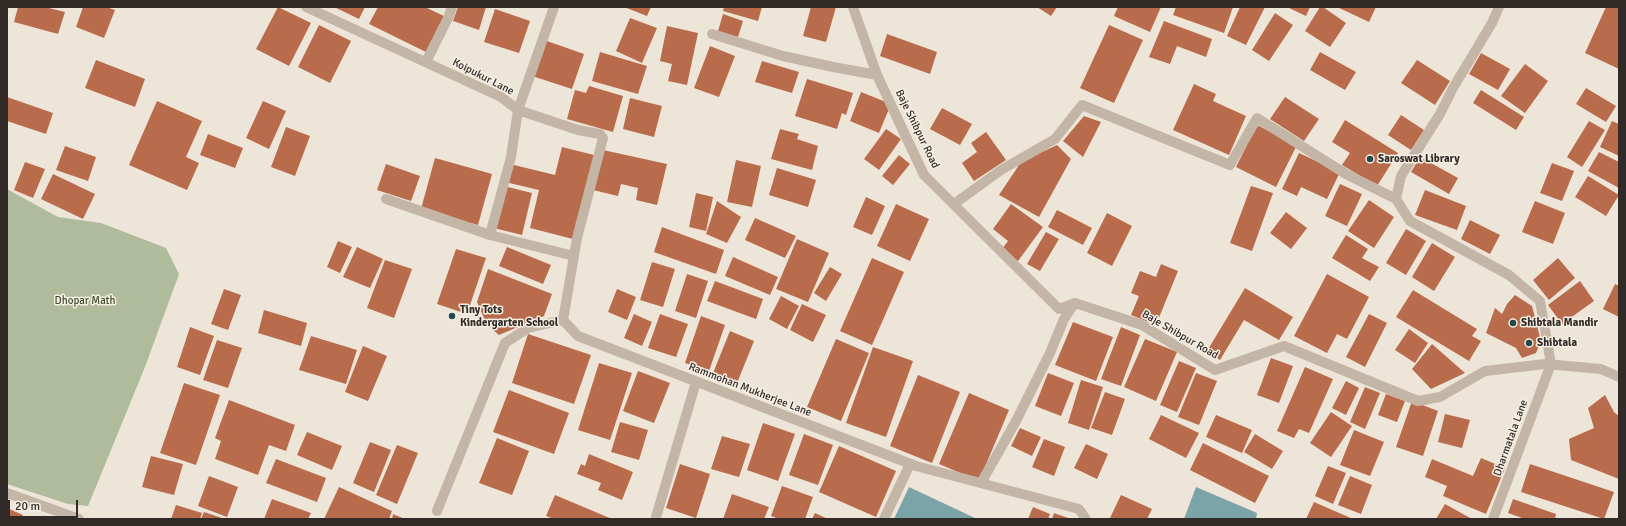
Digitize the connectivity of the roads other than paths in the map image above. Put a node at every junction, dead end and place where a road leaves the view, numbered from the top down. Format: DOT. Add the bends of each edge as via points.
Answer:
graph roads {
  1 [pos="306,7"];
  2 [pos="452,7"];
  3 [pos="554,7"];
  4 [pos="853,7"];
  5 [pos="1499,7"];
  6 [pos="712,34"];
  7 [pos="426,62"];
  8 [pos="877,75"];
  9 [pos="518,110"];
  10 [pos="386,199"];
  11 [pos="1396,199"];
  12 [pos="954,204"];
  13 [pos="490,235"];
  14 [pos="574,256"];
  15 [pos="1075,303"];
  16 [pos="562,320"];
  17 [pos="1551,364"];
  18 [pos="1619,377"];
  19 [pos="696,382"];
  20 [pos="910,464"];
  21 [pos="981,483"];
  22 [pos="7,493"];
  23 [pos="437,511"];
  24 [pos="656,517"];
  25 [pos="79,519"];
  26 [pos="884,519"];
  27 [pos="1086,519"];
  28 [pos="1493,519"];
  1 -- 7 [label="street, Koipukur Lane"];
  2 -- 7 [label="street"];
  3 -- 9 [label="street"];
  4 -- 8 [label="street, Baje Shibpur Road"];
  5 -- 11 [label="street" via="1440,114 1401,176"];
  6 -- 8 [label="street" via="783,56"];
  7 -- 9 [label="street, Koipukur Lane" via="501,97"];
  8 -- 12 [label="street, Baje Shibpur Road" via="924,175"];
  9 -- 13 [label="street, Koipukur Lane" via="511,156"];
  9 -- 14 [label="street" via="578,130 600,134 603,138"];
  10 -- 13 [label="street"];
  11 -- 12 [label="street" via="1346,174 1257,118 1230,166 1082,105 1055,139 1001,170"];
  11 -- 17 [label="street" via="1410,221 1510,275 1540,301"];
  12 -- 15 [label="street, Baje Shibpur Road" via="1059,309"];
  13 -- 14 [label="street"];
  14 -- 16 [label="street"];
  15 -- 17 [label="street, Baje Shibpur Road" via="1142,325 1215,370 1284,346 1418,400 1440,397 1485,371"];
  15 -- 21 [label="street" via="1064,319 1016,421"];
  16 -- 19 [label="street, Rammohan Mukherjee Lane" via="578,336"];
  16 -- 23 [label="street" via="528,328 505,343"];
  17 -- 18 [label="street, Baje Shibpur Road" via="1601,369"];
  17 -- 28 [label="street, Dharmatala Lane"];
  19 -- 20 [label="street, Rammohan Mukherjee Lane"];
  19 -- 24 [label="street"];
  20 -- 21 [label="street, Rammohan Mukherjee Lane"];
  20 -- 26 [label="street"];
  21 -- 27 [label="street, Rammohan Mukherjee Lane" via="1079,509"];
  22 -- 25 [label="street"];
}
